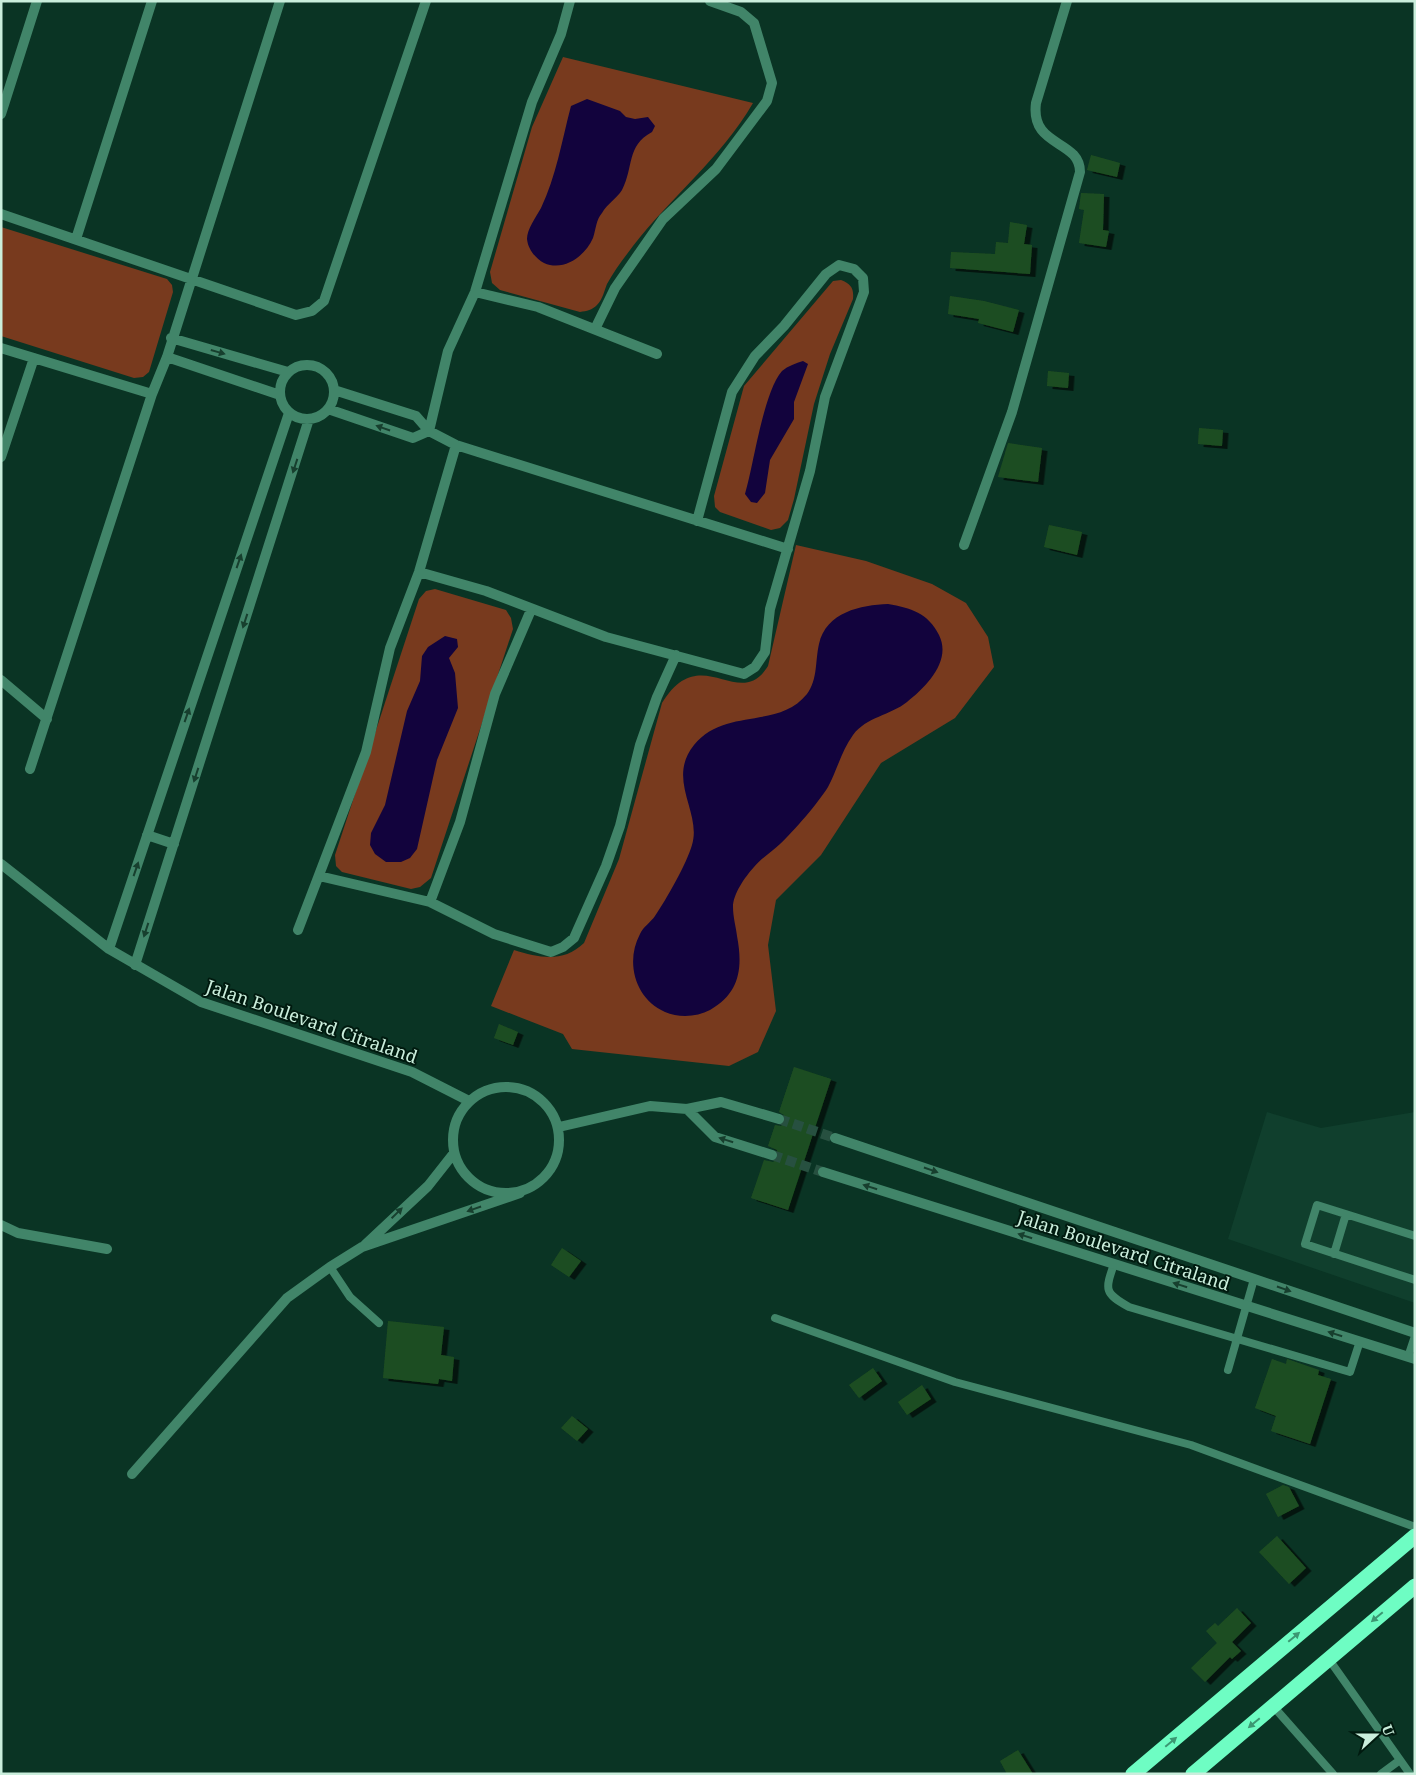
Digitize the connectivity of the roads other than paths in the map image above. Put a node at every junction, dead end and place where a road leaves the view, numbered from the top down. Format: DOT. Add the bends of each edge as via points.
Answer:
graph roads {
  1 [pos="37,1"];
  2 [pos="152,1"];
  3 [pos="280,1"];
  4 [pos="426,1"];
  5 [pos="570,1"];
  6 [pos="710,1"];
  7 [pos="1067,1"];
  8 [pos="1,114"];
  9 [pos="1,214"];
  10 [pos="76,239"];
  11 [pos="191,278"];
  12 [pos="475,292"];
  13 [pos="595,329"];
  14 [pos="171,338"];
  15 [pos="1,348"];
  16 [pos="657,354"];
  17 [pos="167,357"];
  18 [pos="34,358"];
  19 [pos="288,372"];
  20 [pos="334,390"];
  21 [pos="152,394"];
  22 [pos="280,395"];
  23 [pos="328,410"];
  24 [pos="289,413"];
  25 [pos="310,419"];
  26 [pos="429,431"];
  27 [pos="456,445"];
  28 [pos="1,457"];
  29 [pos="697,521"];
  30 [pos="964,545"];
  31 [pos="788,550"];
  32 [pos="419,572"];
  33 [pos="531,610"];
  34 [pos="676,655"];
  35 [pos="1,680"];
  36 [pos="47,719"];
  37 [pos="30,769"];
  38 [pos="147,835"];
  39 [pos="174,844"];
  40 [pos="1,864"];
  41 [pos="319,876"];
  42 [pos="430,902"];
  43 [pos="298,930"];
  44 [pos="109,949"];
  45 [pos="135,965"];
  46 [pos="468,1101"];
  47 [pos="687,1109"];
  48 [pos="779,1119"];
  49 [pos="559,1127"];
  50 [pos="835,1138"];
  51 [pos="454,1153"];
  52 [pos="772,1155"];
  53 [pos="823,1172"];
  54 [pos="520,1193"];
  55 [pos="1346,1214"];
  56 [pos="1,1225"];
  57 [pos="1415,1236"];
  58 [pos="362,1247"];
  59 [pos="107,1249"];
  60 [pos="1334,1254"];
  61 [pos="1114,1264"];
  62 [pos="330,1267"];
  63 [pos="1254,1279"];
  64 [pos="1415,1280"];
  65 [pos="1246,1306"];
  66 [pos="775,1318"];
  67 [pos="378,1323"];
  68 [pos="1415,1334"];
  69 [pos="1237,1338"];
  70 [pos="1360,1341"];
  71 [pos="1411,1358"];
  72 [pos="1228,1370"];
  73 [pos="132,1474"];
  74 [pos="1415,1527"];
  75 [pos="1415,1536"];
  76 [pos="1415,1586"];
  77 [pos="1328,1658"];
  78 [pos="1274,1706"];
  79 [pos="1400,1760"];
  80 [pos="1134,1774"];
  81 [pos="1194,1774"];
  82 [pos="1333,1774"];
  83 [pos="1381,1774"];
  84 [pos="1410,1774"];
  1 -- 8 [label="street"];
  2 -- 10 [label="street"];
  3 -- 11 [label="street"];
  4 -- 11 [label="street" via="324,300 312,311 296,315"];
  5 -- 12 [label="street" via="561,34 532,102"];
  6 -- 13 [label="street" via="741,12 754,23 772,83 767,101 716,169 663,219 615,288"];
  7 -- 30 [label="street" via="1034,117 1039,130 1075,156 1080,172 1012,412"];
  9 -- 10 [label="street"];
  10 -- 11 [label="street"];
  11 -- 14 [label="street"];
  12 -- 13 [label="street" via="538,307"];
  12 -- 26 [label="street" via="448,351"];
  13 -- 16 [label="street"];
  14 -- 17 [label="street"];
  14 -- 19 [label="street, one-way"];
  15 -- 18 [label="street"];
  17 -- 21 [label="street"];
  17 -- 22 [label="street"];
  18 -- 21 [label="street"];
  18 -- 28 [label="street"];
  19 -- 20 [label="street" via="302,366 316,367 328,376"];
  19 -- 22 [label="street" via="281,382"];
  20 -- 23 [label="street"];
  20 -- 26 [label="street" via="416,416"];
  21 -- 36 [label="street"];
  22 -- 24 [label="street"];
  23 -- 25 [label="street"];
  26 -- 23 [label="street, one-way" via="412,438"];
  24 -- 25 [label="street"];
  38 -- 24 [label="street, one-way"];
  25 -- 39 [label="street, one-way"];
  26 -- 27 [label="street"];
  27 -- 29 [label="street"];
  27 -- 32 [label="street"];
  29 -- 31 [label="street"];
  29 -- 31 [label="street" via="732,392 754,356 784,326 826,274 839,265 854,269 863,278 864,292 825,397 810,471"];
  31 -- 34 [label="street" via="770,609 765,652 755,667 744,674"];
  32 -- 33 [label="street" via="486,591"];
  32 -- 41 [label="street" via="390,648 366,752"];
  33 -- 34 [label="street" via="606,637"];
  33 -- 42 [label="street" via="495,694 460,822"];
  34 -- 42 [label="street" via="640,745 620,826 606,866 574,938 551,952 494,934"];
  35 -- 36 [label="street"];
  36 -- 37 [label="street"];
  38 -- 39 [label="street"];
  44 -- 38 [label="street, one-way"];
  39 -- 45 [label="street, one-way"];
  40 -- 44 [label="street, Jalan Boulevard Citraland"];
  41 -- 42 [label="street"];
  41 -- 43 [label="street"];
  44 -- 45 [label="street, Jalan Boulevard Citraland"];
  45 -- 46 [label="street, Jalan Boulevard Citraland" via="201,1002 412,1072"];
  46 -- 49 [label="street" via="493,1087 521,1087 545,1102"];
  46 -- 51 [label="street" via="454,1125"];
  47 -- 48 [label="street" via="721,1102"];
  47 -- 49 [label="street" via="650,1106"];
  52 -- 47 [label="street, one-way" via="716,1137"];
  49 -- 54 [label="street" via="559,1155 544,1179"];
  50 -- 63 [label="street, Jalan Boulevard Citraland, one-way"];
  51 -- 54 [label="street" via="467,1178 475,1183 492,1192"];
  58 -- 51 [label="street, one-way" via="428,1186"];
  61 -- 53 [label="street, Jalan Boulevard Citraland, one-way"];
  54 -- 58 [label="street, one-way"];
  55 -- 57 [label="lane"];
  55 -- 60 [label="lane"];
  55 -- 60 [label="lane" via="1317,1205 1304,1244"];
  56 -- 59 [label="street" via="18,1234"];
  58 -- 62 [label="street"];
  60 -- 64 [label="lane"];
  65 -- 61 [label="street, Jalan Boulevard Citraland, one-way"];
  61 -- 69 [label="lane" via="1107,1286 1111,1297 1129,1307"];
  62 -- 67 [label="lane" via="350,1297"];
  62 -- 73 [label="street" via="287,1298"];
  63 -- 65 [label="lane"];
  63 -- 68 [label="street, Jalan Boulevard Citraland, one-way"];
  65 -- 69 [label="lane"];
  70 -- 65 [label="street, Jalan Boulevard Citraland, one-way"];
  66 -- 74 [label="lane" via="955,1382 1191,1445"];
  68 -- 71 [label="lane"];
  69 -- 70 [label="lane" via="1350,1372"];
  69 -- 72 [label="lane"];
  70 -- 71 [label="street, Jalan Boulevard Citraland"];
  80 -- 75 [label="highway, one-way"];
  76 -- 77 [label="highway, one-way"];
  77 -- 78 [label="highway"];
  77 -- 79 [label="lane"];
  78 -- 81 [label="highway, one-way"];
  78 -- 82 [label="lane"];
  79 -- 83 [label="lane"];
  79 -- 84 [label="lane"];
}
